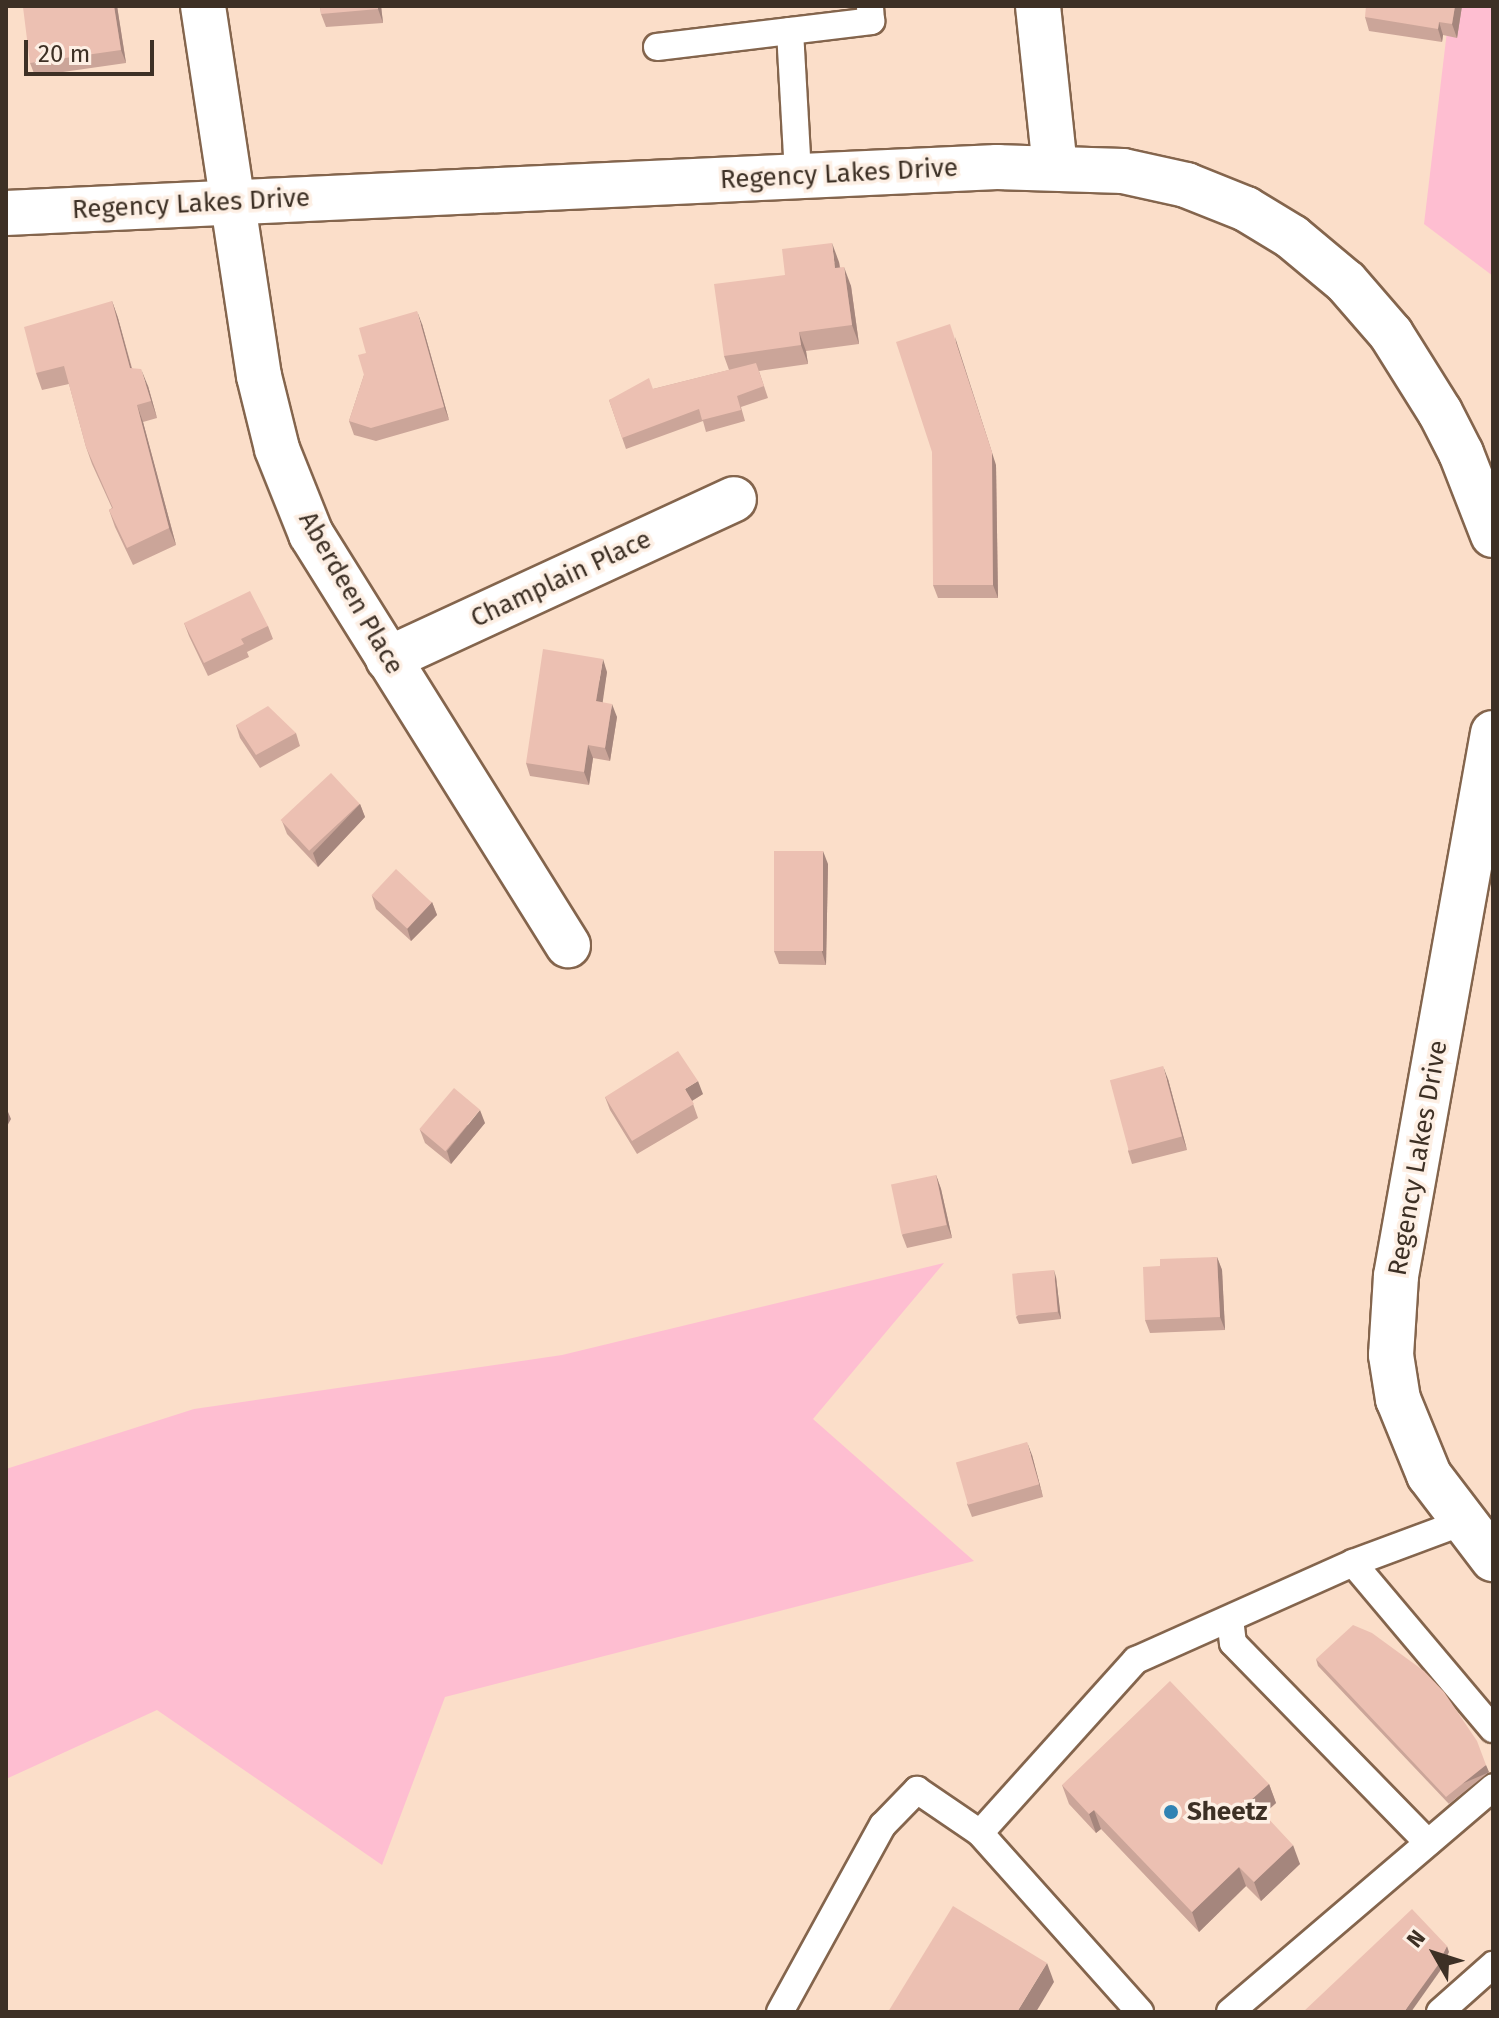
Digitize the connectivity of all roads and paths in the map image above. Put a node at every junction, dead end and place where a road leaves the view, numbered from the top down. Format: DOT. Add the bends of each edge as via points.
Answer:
graph roads {
  1 [pos="203,6"];
  2 [pos="870,6"];
  3 [pos="1038,6"];
  4 [pos="790,31"];
  5 [pos="657,47"];
  6 [pos="1055,167"];
  7 [pos="798,176"];
  8 [pos="233,202"];
  9 [pos="6,213"];
  10 [pos="734,499"];
  11 [pos="1493,535"];
  12 [pos="388,659"];
  13 [pos="1493,733"];
  14 [pos="568,945"];
  15 [pos="1463,1522"];
  16 [pos="1493,1559"];
  17 [pos="1353,1563"];
  18 [pos="1230,1619"];
  19 [pos="1493,1729"];
  20 [pos="1493,1787"];
  21 [pos="980,1833"];
  22 [pos="1428,1843"];
  23 [pos="1493,1965"];
  24 [pos="780,2012"];
  25 [pos="1140,2012"];
  26 [pos="1230,2012"];
  27 [pos="1440,2012"];
  1 -- 8 [label="street, Aberdeen Place"];
  2 -- 4 [label="lane" via="871,21"];
  3 -- 6 [label="street"];
  4 -- 5 [label="lane"];
  4 -- 7 [label="lane"];
  6 -- 7 [label="street, Regency Lakes Drive"];
  6 -- 11 [label="street, Regency Lakes Drive" via="1123,171 1186,185 1246,209 1292,237 1346,282 1391,334 1447,425"];
  7 -- 8 [label="street, Regency Lakes Drive"];
  8 -- 9 [label="street, Regency Lakes Drive"];
  8 -- 12 [label="street, Aberdeen Place" via="259,376 277,449 311,534"];
  10 -- 12 [label="street, Champlain Place"];
  12 -- 14 [label="street, Aberdeen Place"];
  13 -- 15 [label="street, Regency Lakes Drive" via="1391,1325 1398,1399 1429,1475"];
  15 -- 16 [label="street, Regency Lakes Drive"];
  15 -- 17 [label="lane"];
  17 -- 18 [label="lane"];
  17 -- 19 [label="lane"];
  18 -- 21 [label="lane" via="1136,1660"];
  18 -- 22 [label="lane" via="1233,1643"];
  20 -- 22 [label="lane"];
  21 -- 24 [label="lane" via="917,1790 883,1825"];
  21 -- 25 [label="lane"];
  22 -- 26 [label="lane"];
  23 -- 27 [label="lane"];
}
